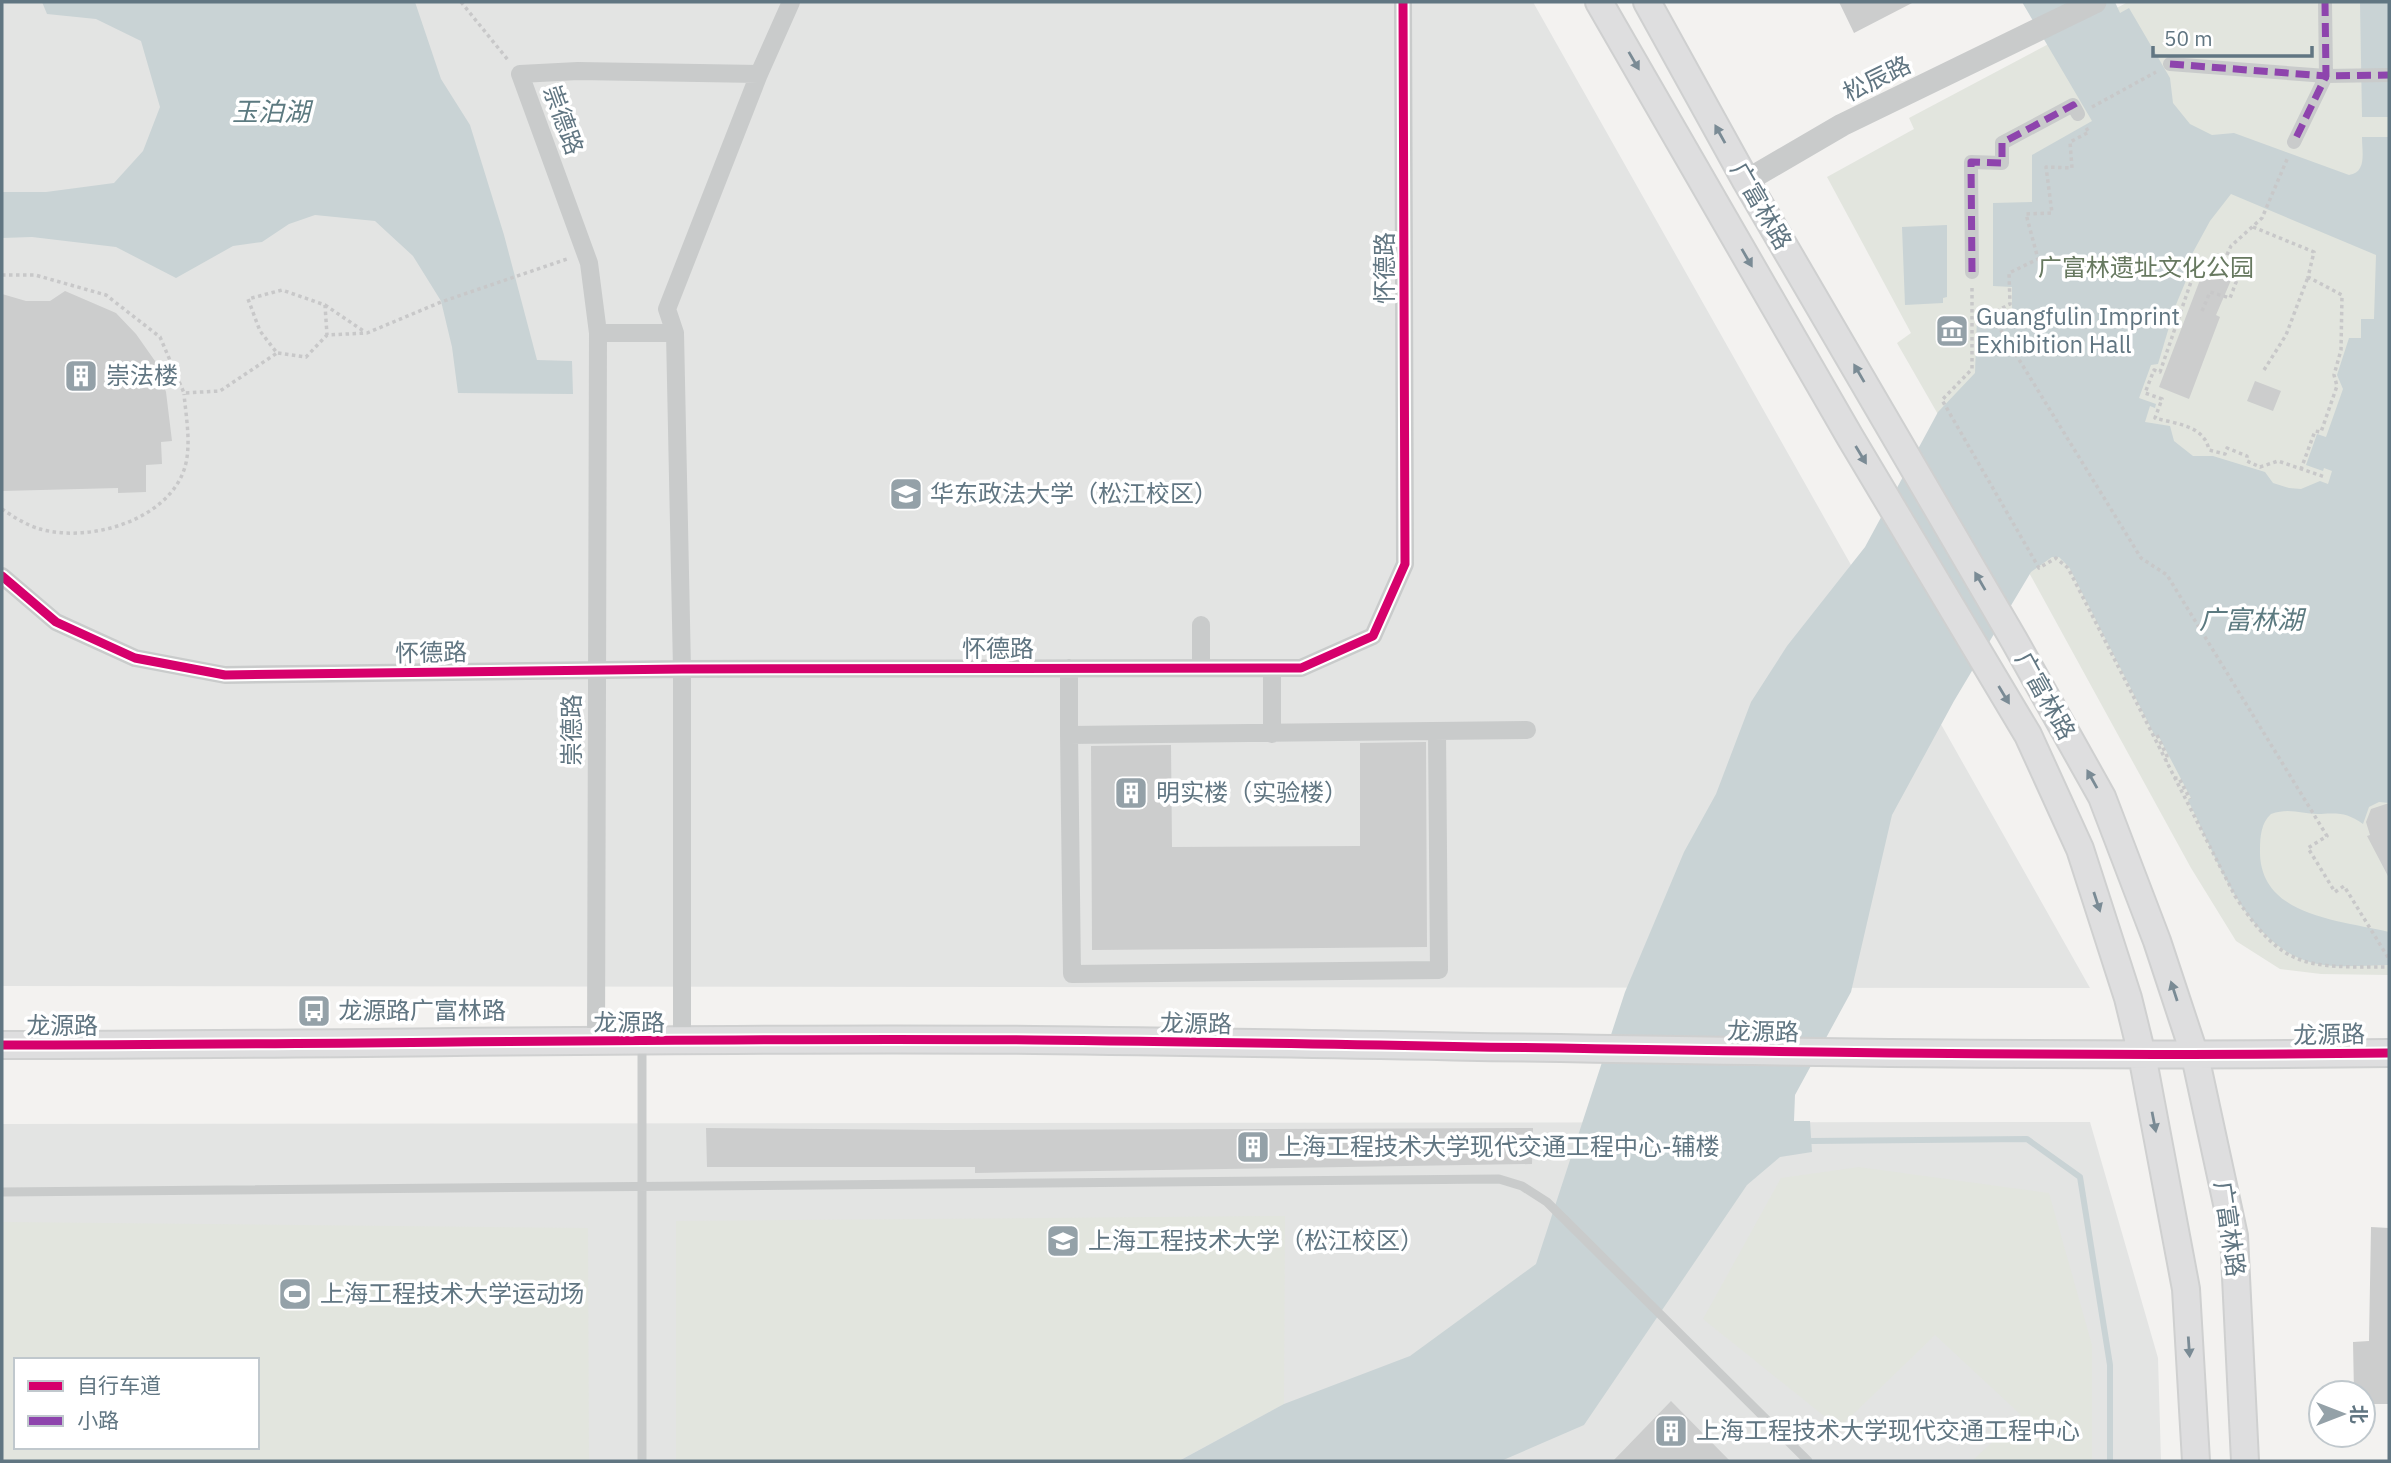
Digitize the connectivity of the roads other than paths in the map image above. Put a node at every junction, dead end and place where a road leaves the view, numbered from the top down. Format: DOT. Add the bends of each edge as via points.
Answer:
graph roads {
  1 [pos="791,2"];
  2 [pos="1404,2"];
  3 [pos="1600,2"];
  4 [pos="1647,2"];
  5 [pos="2095,2"];
  6 [pos="2325,2"];
  7 [pos="2170,64"];
  8 [pos="759,74"];
  9 [pos="2389,75"];
  10 [pos="2326,76"];
  11 [pos="2081,119"];
  12 [pos="2294,142"];
  13 [pos="1746,181"];
  14 [pos="1972,272"];
  15 [pos="598,333"];
  16 [pos="675,333"];
  17 [pos="2,576"];
  18 [pos="1201,625"];
  19 [pos="1069,668"];
  20 [pos="1201,668"];
  21 [pos="1272,668"];
  22 [pos="682,669"];
  23 [pos="597,670"];
  24 [pos="1527,730"];
  25 [pos="1437,732"];
  26 [pos="1272,734"];
  27 [pos="1069,735"];
  28 [pos="596,1042"];
  29 [pos="642,1042"];
  30 [pos="682,1042"];
  31 [pos="2,1045"];
  32 [pos="2389,1054"];
  33 [pos="2142,1055"];
  34 [pos="2195,1056"];
  35 [pos="642,1188"];
  36 [pos="2,1192"];
  37 [pos="642,1461"];
  38 [pos="1808,1461"];
  39 [pos="2196,1461"];
  40 [pos="2245,1461"];
  1 -- 8 [label="street"];
  2 -- 21 [label="street, 怀德路" via="1405,564 1373,636 1300,668"];
  3 -- 33 [label="main road, 广富林路, one-way" via="2028,735 2080,849"];
  13 -- 4 [label="main road, 广富林路, one-way"];
  5 -- 13 [label="street, 松辰路" via="1842,125"];
  6 -- 10 [label="street"];
  7 -- 10 [label="street"];
  8 -- 15 [label="street, 崇德路" via="520,74 585,252"];
  8 -- 16 [label="street" via="667,309"];
  9 -- 10 [label="street"];
  10 -- 12 [label="street"];
  11 -- 14 [label="street" via="2073,105 2002,143 2002,163 1971,162"];
  34 -- 13 [label="main road, 广富林路, one-way" via="2102,797"];
  15 -- 16 [label="street"];
  15 -- 23 [label="street, 崇德路"];
  16 -- 22 [label="street"];
  17 -- 23 [label="street, 怀德路" via="56,622 135,658 225,675"];
  18 -- 20 [label="street"];
  19 -- 20 [label="street, 怀德路"];
  19 -- 22 [label="street, 怀德路"];
  19 -- 27 [label="street"];
  20 -- 21 [label="street, 怀德路"];
  21 -- 26 [label="street"];
  22 -- 23 [label="street, 怀德路"];
  22 -- 30 [label="street"];
  23 -- 28 [label="street, 崇德路"];
  24 -- 25 [label="street"];
  25 -- 26 [label="street"];
  25 -- 27 [label="street" via="1439,970 1072,974"];
  26 -- 27 [label="street"];
  28 -- 29 [label="main road, 龙源路"];
  28 -- 31 [label="main road, 龙源路"];
  29 -- 30 [label="main road, 龙源路"];
  29 -- 35 [label="lane"];
  30 -- 33 [label="main road, 龙源路" via="1030,1040"];
  32 -- 34 [label="main road, 龙源路"];
  33 -- 34 [label="main road, 龙源路"];
  33 -- 39 [label="main road, 广富林路, one-way" via="2186,1289"];
  34 -- 40 [label="main road, 广富林路" via="2234,1236"];
  35 -- 36 [label="lane"];
  35 -- 37 [label="lane"];
  35 -- 38 [label="lane" via="1499,1179 1522,1186 1547,1202"];
}
